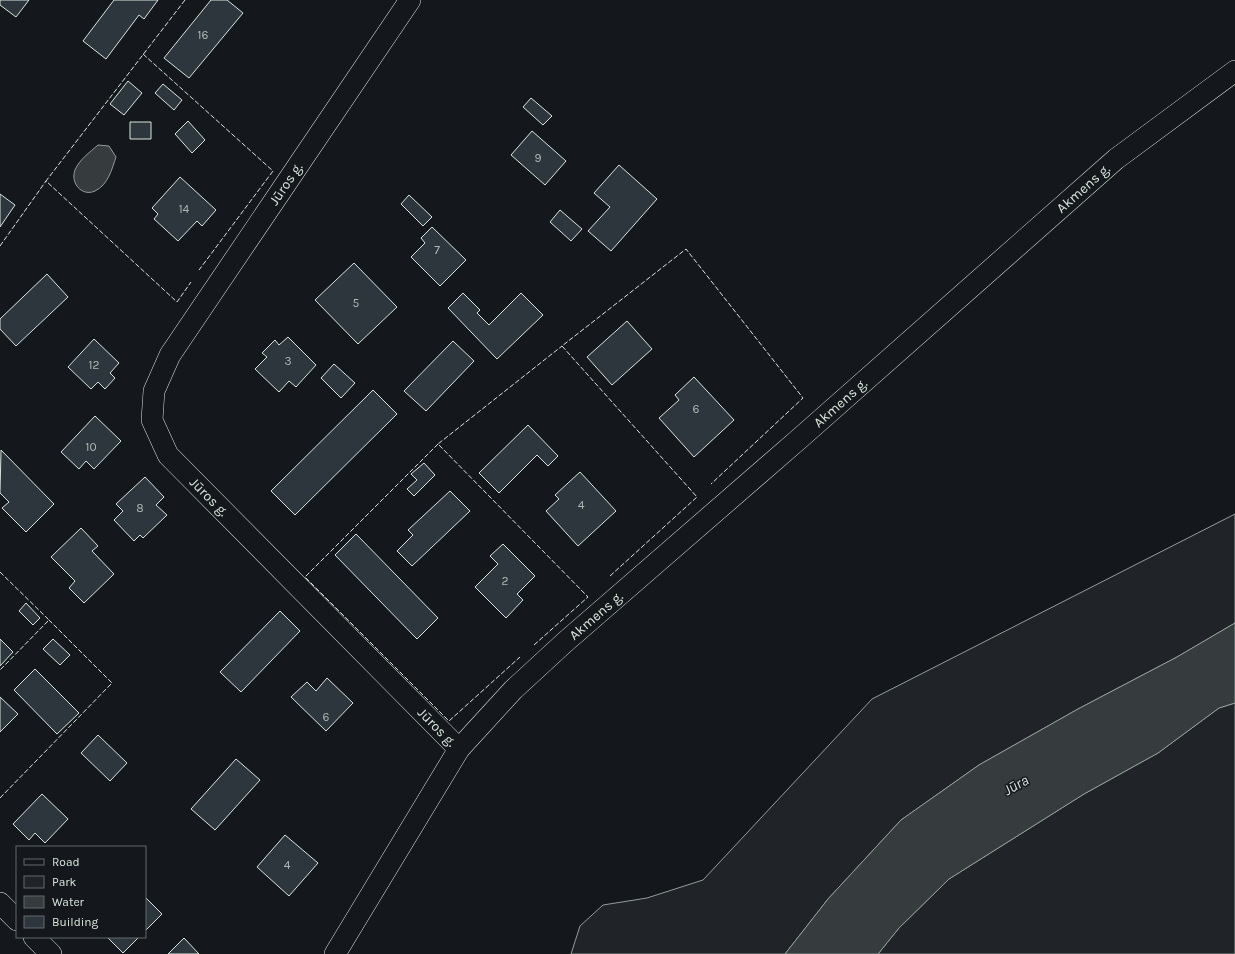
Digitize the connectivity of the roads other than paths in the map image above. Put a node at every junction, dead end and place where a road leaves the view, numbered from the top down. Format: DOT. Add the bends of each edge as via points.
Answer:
graph roads {
  1 [pos="410,0"];
  2 [pos="1235,72"];
  3 [pos="459,749"];
  4 [pos="0,903"];
  5 [pos="16,919"];
  6 [pos="35,938"];
  7 [pos="51,954"];
  8 [pos="335,954"];
  1 -- 3 [label="street, Jūros g." via="170,355 154,391 152,420 168,455"];
  2 -- 3 [label="street, Akmens g." via="1116,159 564,643 512,690"];
  3 -- 8 [label="street, Jūros g."];
  4 -- 5 [label="street"];
  6 -- 7 [label="street"];
}
